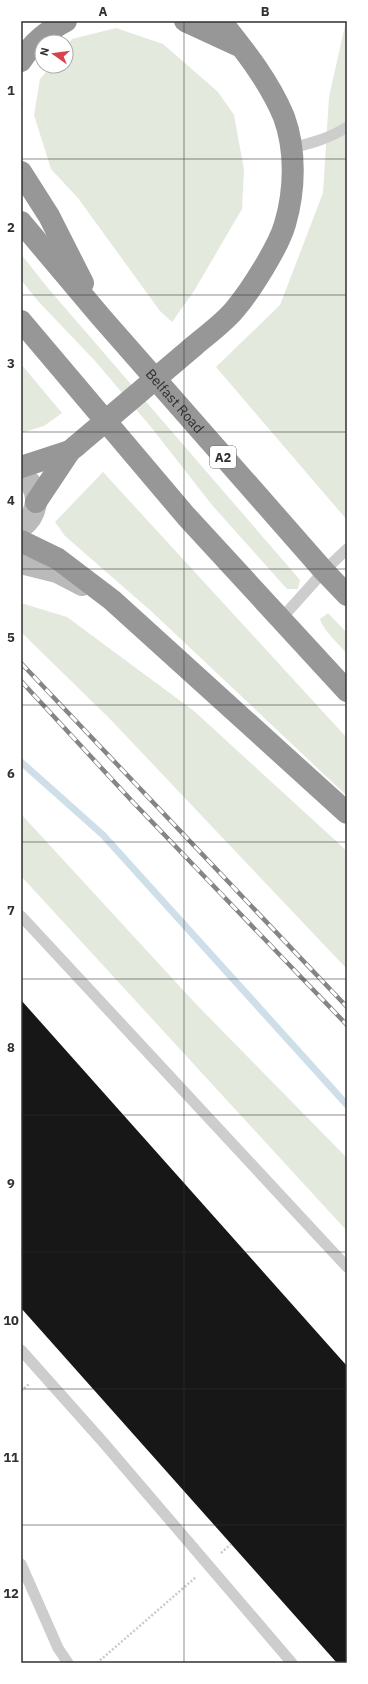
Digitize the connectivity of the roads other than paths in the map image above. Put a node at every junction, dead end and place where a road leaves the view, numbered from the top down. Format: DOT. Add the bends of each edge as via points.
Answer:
graph roads {
  1 [pos="66,21"];
  2 [pos="185,21"];
  3 [pos="221,21"];
  4 [pos="242,47"];
  5 [pos="21,61"];
  6 [pos="347,127"];
  7 [pos="292,148"];
  8 [pos="21,172"];
  9 [pos="21,222"];
  10 [pos="101,317"];
  11 [pos="21,321"];
  12 [pos="73,449"];
  13 [pos="21,467"];
  14 [pos="21,475"];
  15 [pos="36,502"];
  16 [pos="21,528"];
  17 [pos="21,541"];
  18 [pos="347,549"];
  19 [pos="21,563"];
  20 [pos="324,571"];
  21 [pos="347,595"];
  22 [pos="112,600"];
  23 [pos="281,619"];
  24 [pos="347,691"];
  25 [pos="347,813"];
  26 [pos="21,916"];
  27 [pos="347,1267"];
  28 [pos="21,1350"];
  29 [pos="21,1564"];
  30 [pos="24,1581"];
  31 [pos="68,1663"];
  32 [pos="292,1663"];
  1 -- 5 [label="highway" via="45,32"];
  2 -- 4 [label="highway"];
  3 -- 4 [label="highway"];
  4 -- 7 [label="highway" via="260,71 284,117"];
  6 -- 7 [label="lane" via="317,142"];
  7 -- 12 [label="highway, bridge" via="292,183 285,225 265,264 236,308"];
  8 -- 10 [label="highway" via="49,216"];
  9 -- 10 [label="highway, Belfast Road / A2"];
  10 -- 20 [label="highway, Belfast Road / A2"];
  11 -- 23 [label="highway" via="186,516"];
  12 -- 13 [label="highway"];
  12 -- 15 [label="highway"];
  14 -- 15 [label="street" via="31,484"];
  15 -- 16 [label="street" via="35,512 30,521"];
  17 -- 22 [label="highway" via="58,559"];
  18 -- 20 [label="lane"];
  19 -- 22 [label="street" via="57,572"];
  20 -- 21 [label="highway, Belfast Road / A2"];
  20 -- 23 [label="lane"];
  22 -- 25 [label="highway"];
  23 -- 24 [label="highway"];
  26 -- 27 [label="lane"];
  28 -- 32 [label="lane"];
  29 -- 30 [label="lane"];
  30 -- 31 [label="lane"];
}
